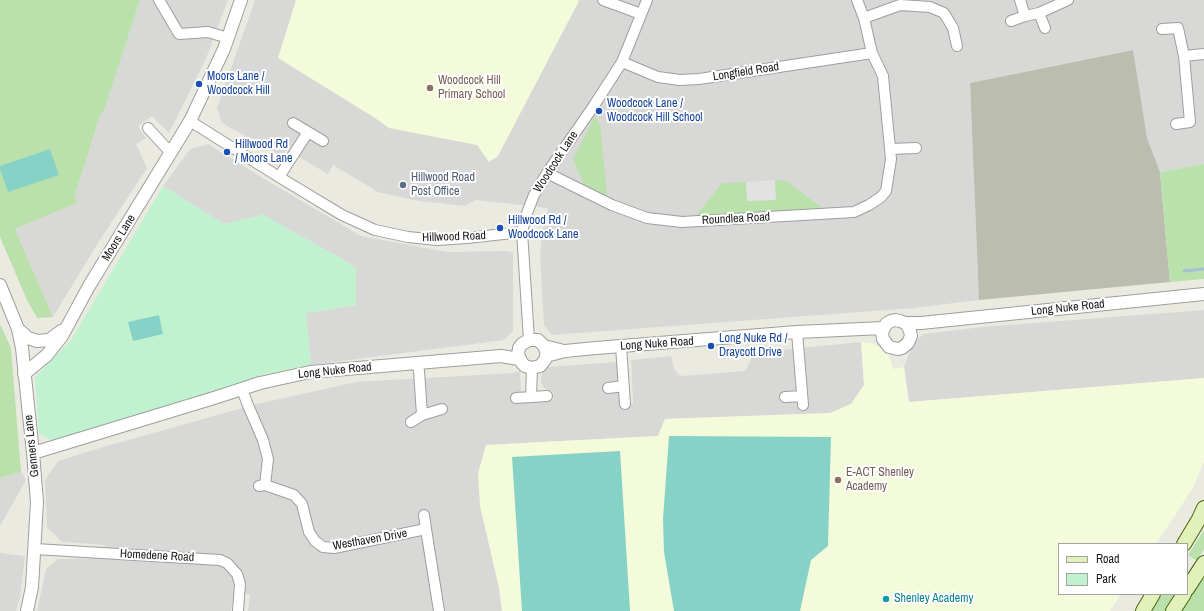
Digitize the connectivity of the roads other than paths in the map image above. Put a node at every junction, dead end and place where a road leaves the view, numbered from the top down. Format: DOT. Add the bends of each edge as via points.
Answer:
graph roads {
  1 [pos="159,0"];
  2 [pos="241,0"];
  3 [pos="604,0"];
  4 [pos="647,0"];
  5 [pos="857,0"];
  6 [pos="1020,0"];
  7 [pos="1068,0"];
  8 [pos="1039,13"];
  9 [pos="641,14"];
  10 [pos="1025,16"];
  11 [pos="864,18"];
  12 [pos="1011,21"];
  13 [pos="1045,28"];
  14 [pos="1162,30"];
  15 [pos="228,38"];
  16 [pos="957,46"];
  17 [pos="872,53"];
  18 [pos="1204,54"];
  19 [pos="1184,56"];
  20 [pos="622,62"];
  21 [pos="190,121"];
  22 [pos="293,123"];
  23 [pos="1176,124"];
  24 [pos="148,128"];
  25 [pos="308,132"];
  26 [pos="323,141"];
  27 [pos="916,148"];
  28 [pos="890,149"];
  29 [pos="170,152"];
  30 [pos="547,172"];
  31 [pos="279,178"];
  32 [pos="522,232"];
  33 [pos="0,285"];
  34 [pos="1204,294"];
  35 [pos="932,321"];
  36 [pos="905,323"];
  37 [pos="68,325"];
  38 [pos="18,329"];
  39 [pos="797,332"];
  40 [pos="883,334"];
  41 [pos="911,336"];
  42 [pos="529,340"];
  43 [pos="621,346"];
  44 [pos="545,351"];
  45 [pos="519,354"];
  46 [pos="417,362"];
  47 [pos="532,368"];
  48 [pos="24,374"];
  49 [pos="624,386"];
  50 [pos="242,388"];
  51 [pos="608,388"];
  52 [pos="547,396"];
  53 [pos="531,397"];
  54 [pos="785,397"];
  55 [pos="516,398"];
  56 [pos="625,404"];
  57 [pos="442,409"];
  58 [pos="422,415"];
  59 [pos="411,422"];
  60 [pos="33,453"];
  61 [pos="1203,514"];
  62 [pos="424,516"];
  63 [pos="426,529"];
  64 [pos="1185,543"];
  65 [pos="35,549"];
  66 [pos="1204,563"];
  67 [pos="1188,587"];
  68 [pos="1152,595"];
  69 [pos="1183,595"];
  70 [pos="27,611"];
  71 [pos="238,611"];
  72 [pos="439,611"];
  73 [pos="1142,611"];
  74 [pos="1173,611"];
  1 -- 15 [label="street" via="179,34 208,32"];
  2 -- 15 [label="street, Moors Lane"];
  3 -- 9 [label="street"];
  4 -- 9 [label="street, Woodcock Lane"];
  5 -- 11 [label="street, Roundlea Road"];
  6 -- 10 [label="street"];
  7 -- 8 [label="street"];
  8 -- 10 [label="street"];
  8 -- 13 [label="street"];
  9 -- 20 [label="street, Woodcock Lane"];
  10 -- 12 [label="street"];
  11 -- 16 [label="street" via="900,5 930,7 944,14 953,28"];
  11 -- 17 [label="street, Roundlea Road"];
  14 -- 19 [label="street" via="1178,28"];
  15 -- 21 [label="street, Moors Lane"];
  17 -- 20 [label="street, Longfield Road" via="680,80 658,77"];
  17 -- 28 [label="street, Roundlea Road" via="883,76"];
  18 -- 19 [label="street"];
  19 -- 23 [label="street" via="1190,122"];
  20 -- 30 [label="street, Woodcock Lane"];
  21 -- 29 [label="street, Moors Lane"];
  21 -- 31 [label="street, Hillwood Road"];
  22 -- 25 [label="street"];
  24 -- 29 [label="street"];
  25 -- 26 [label="street"];
  25 -- 31 [label="street"];
  27 -- 28 [label="street"];
  28 -- 30 [label="street, Roundlea Road" via="886,191 869,205 854,212 682,222 647,218 583,192"];
  29 -- 37 [label="street, Moors Lane"];
  30 -- 32 [label="street, Woodcock Lane" via="534,195"];
  31 -- 32 [label="street, Hillwood Road" via="342,215 375,230 394,235 438,240"];
  32 -- 42 [label="street, Woodcock Lane"];
  33 -- 38 [label="street, Genners Lane"];
  34 -- 35 [label="street, Long Nuke Road"];
  35 -- 36 [label="street, Long Nuke Road"];
  35 -- 41 [label="street, Long Nuke Road"];
  36 -- 40 [label="street, Long Nuke Road" via="891,321 886,324"];
  36 -- 41 [label="street"];
  37 -- 38 [label="street, Moors Lane" via="48,340 37,341 28,338"];
  37 -- 48 [label="street, Moors Lane" via="47,355"];
  38 -- 48 [label="street, Genners Lane"];
  39 -- 40 [label="street, Long Nuke Road" via="845,330"];
  39 -- 43 [label="street, Long Nuke Road"];
  39 -- 54 [label="street" via="802,400"];
  40 -- 41 [label="street, Long Nuke Road" via="889,347 898,349 906,346"];
  42 -- 44 [label="street, Long Nuke Road" via="538,340"];
  42 -- 45 [label="street" via="522,344"];
  43 -- 44 [label="street, Long Nuke Road"];
  43 -- 49 [label="street"];
  44 -- 47 [label="street" via="545,360 540,366"];
  45 -- 46 [label="street, Long Nuke Road"];
  45 -- 47 [label="street, Long Nuke Road" via="525,366"];
  46 -- 50 [label="street, Long Nuke Road" via="310,372"];
  46 -- 58 [label="street" via="420,370"];
  47 -- 53 [label="street"];
  48 -- 60 [label="street, Genners Lane"];
  49 -- 51 [label="street"];
  49 -- 56 [label="street"];
  50 -- 60 [label="street, Long Nuke Road"];
  50 -- 63 [label="street, Westhaven Drive" via="268,458 262,486 294,495 302,504 310,532 322,547 334,548"];
  52 -- 53 [label="street"];
  53 -- 55 [label="street"];
  57 -- 58 [label="street"];
  58 -- 59 [label="street"];
  60 -- 65 [label="street, Genners Lane"];
  61 -- 64 [label="main road"];
  62 -- 63 [label="street"];
  63 -- 72 [label="street"];
  65 -- 70 [label="street, Genners Lane"];
  65 -- 71 [label="street, Homedene Road" via="220,560 227,563 237,574 240,584"];
  66 -- 67 [label="main road"];
  68 -- 73 [label="main road"];
  69 -- 74 [label="main road"];
}
